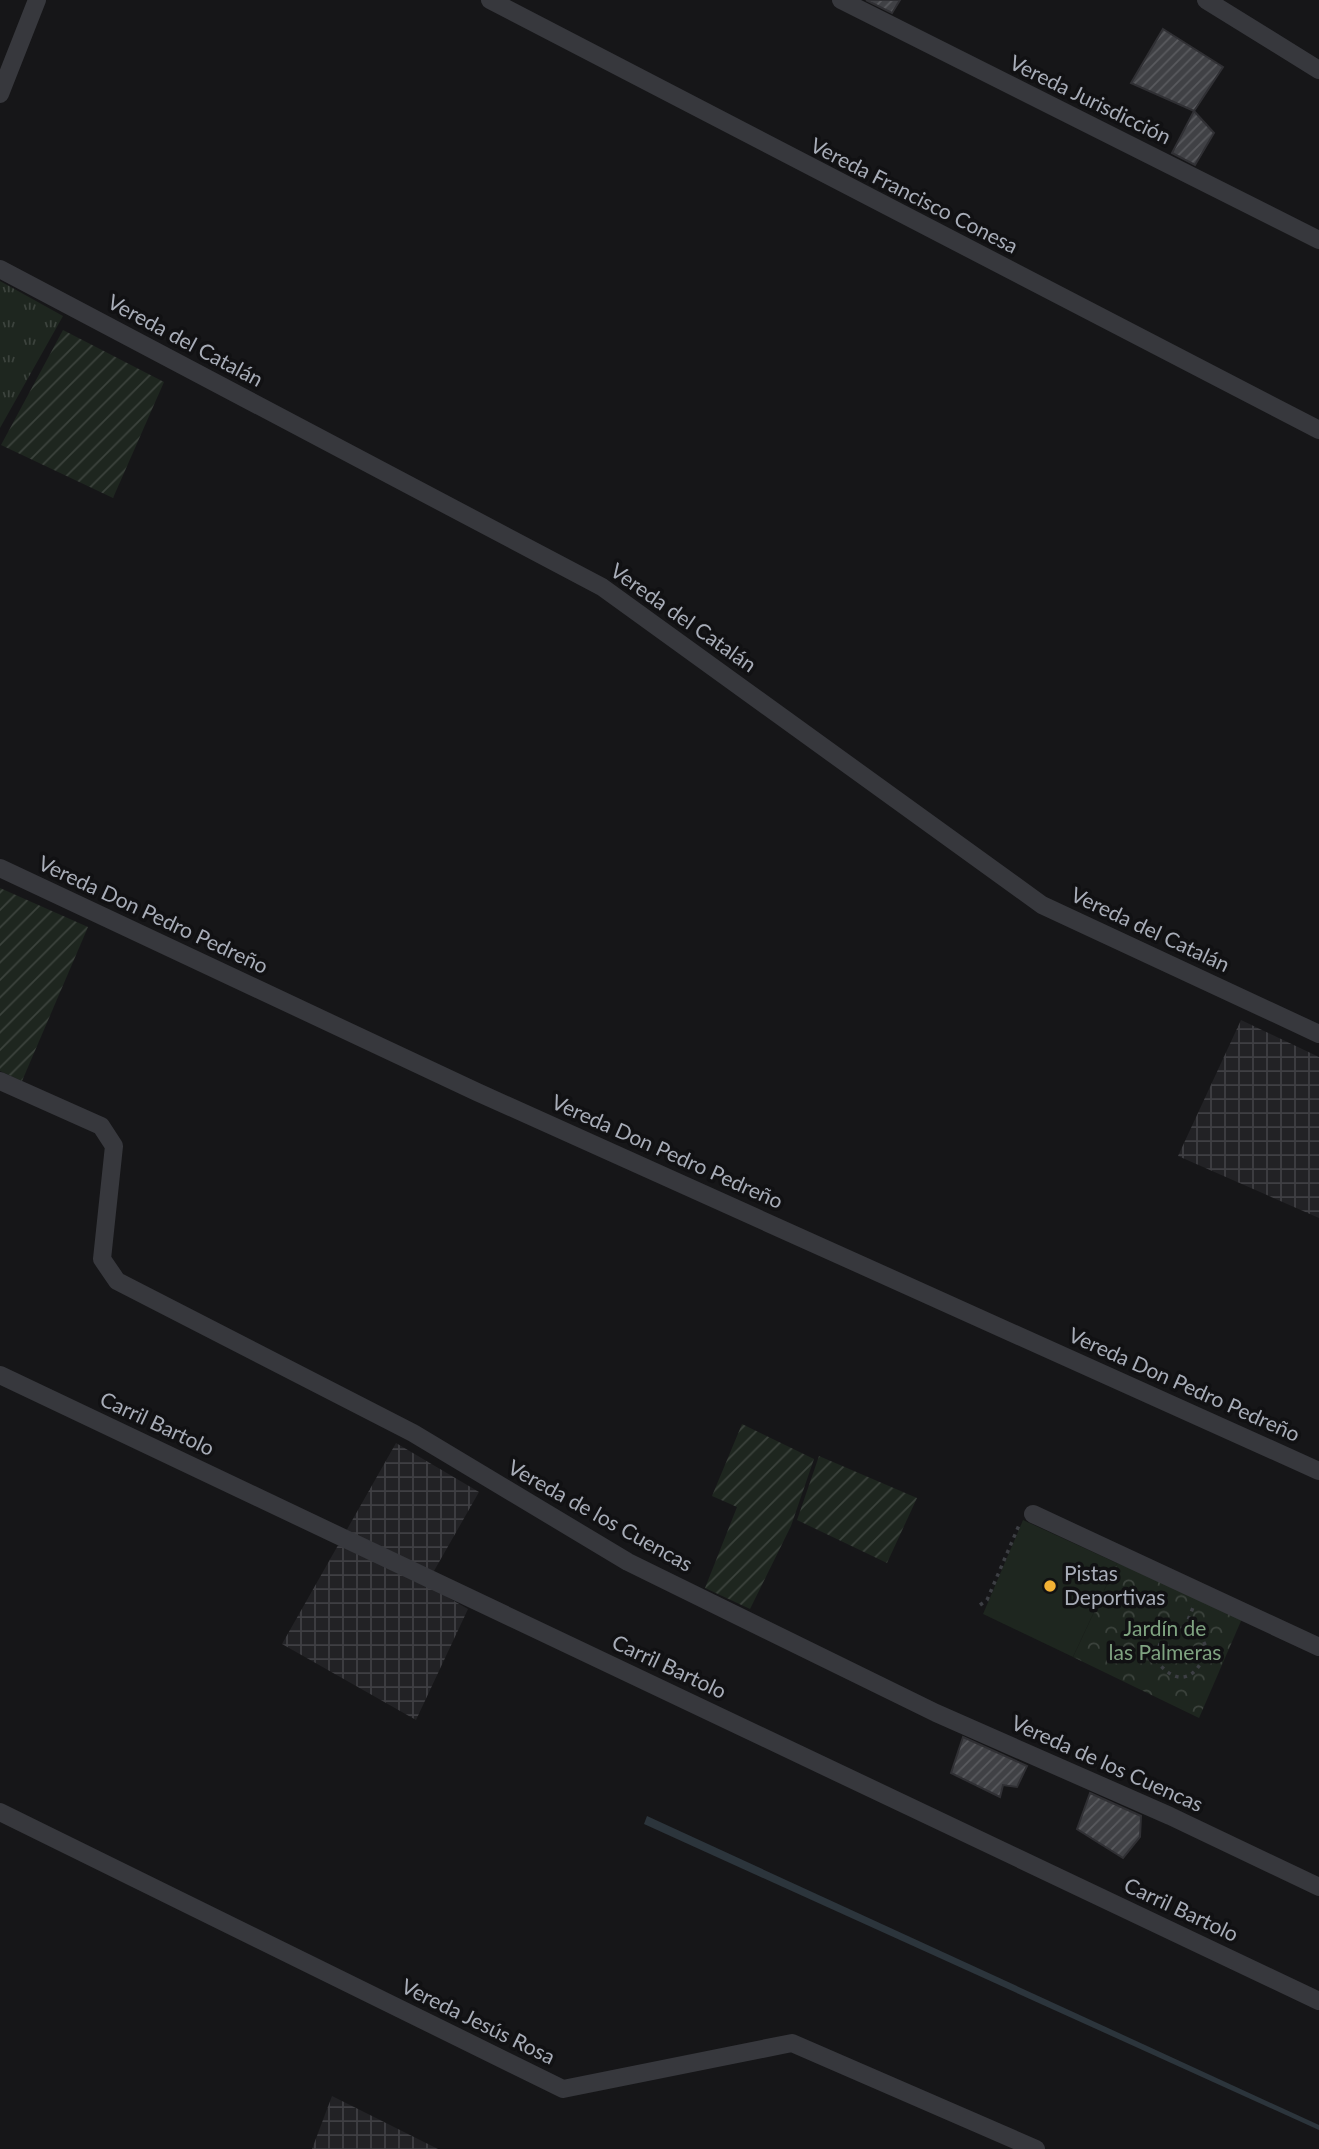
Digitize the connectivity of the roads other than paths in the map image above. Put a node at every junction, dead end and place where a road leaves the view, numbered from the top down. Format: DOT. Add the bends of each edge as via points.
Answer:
graph roads {
  1 [pos="37,0"];
  2 [pos="490,0"];
  3 [pos="841,0"];
  4 [pos="1206,0"];
  5 [pos="1319,70"];
  6 [pos="0,94"];
  7 [pos="1319,240"];
  8 [pos="0,269"];
  9 [pos="1319,430"];
  10 [pos="0,868"];
  11 [pos="1319,1034"];
  12 [pos="0,1081"];
  13 [pos="0,1375"];
  14 [pos="1319,1471"];
  15 [pos="1029,1513"];
  16 [pos="1319,1647"];
  17 [pos="0,1812"];
  18 [pos="1319,1887"];
  19 [pos="1319,2001"];
  20 [pos="1037,2149"];
  1 -- 6 [label="street"];
  2 -- 9 [label="street, Vereda Francisco Conesa"];
  3 -- 7 [label="street, Vereda Jurisdicción"];
  4 -- 5 [label="street"];
  8 -- 11 [label="street, Vereda del Catalán" via="602,587 1042,905"];
  10 -- 14 [label="street, Vereda Don Pedro Pedreño" via="477,1092"];
  12 -- 18 [label="street, Vereda de los Cuencas" via="101,1126 114,1146 102,1259 117,1281 413,1433 628,1562 936,1713"];
  13 -- 19 [label="street, Carril Bartolo"];
  15 -- 16 [label="street"];
  17 -- 20 [label="street, Vereda Jesús Rosa" via="563,2089 792,2043"];
}
